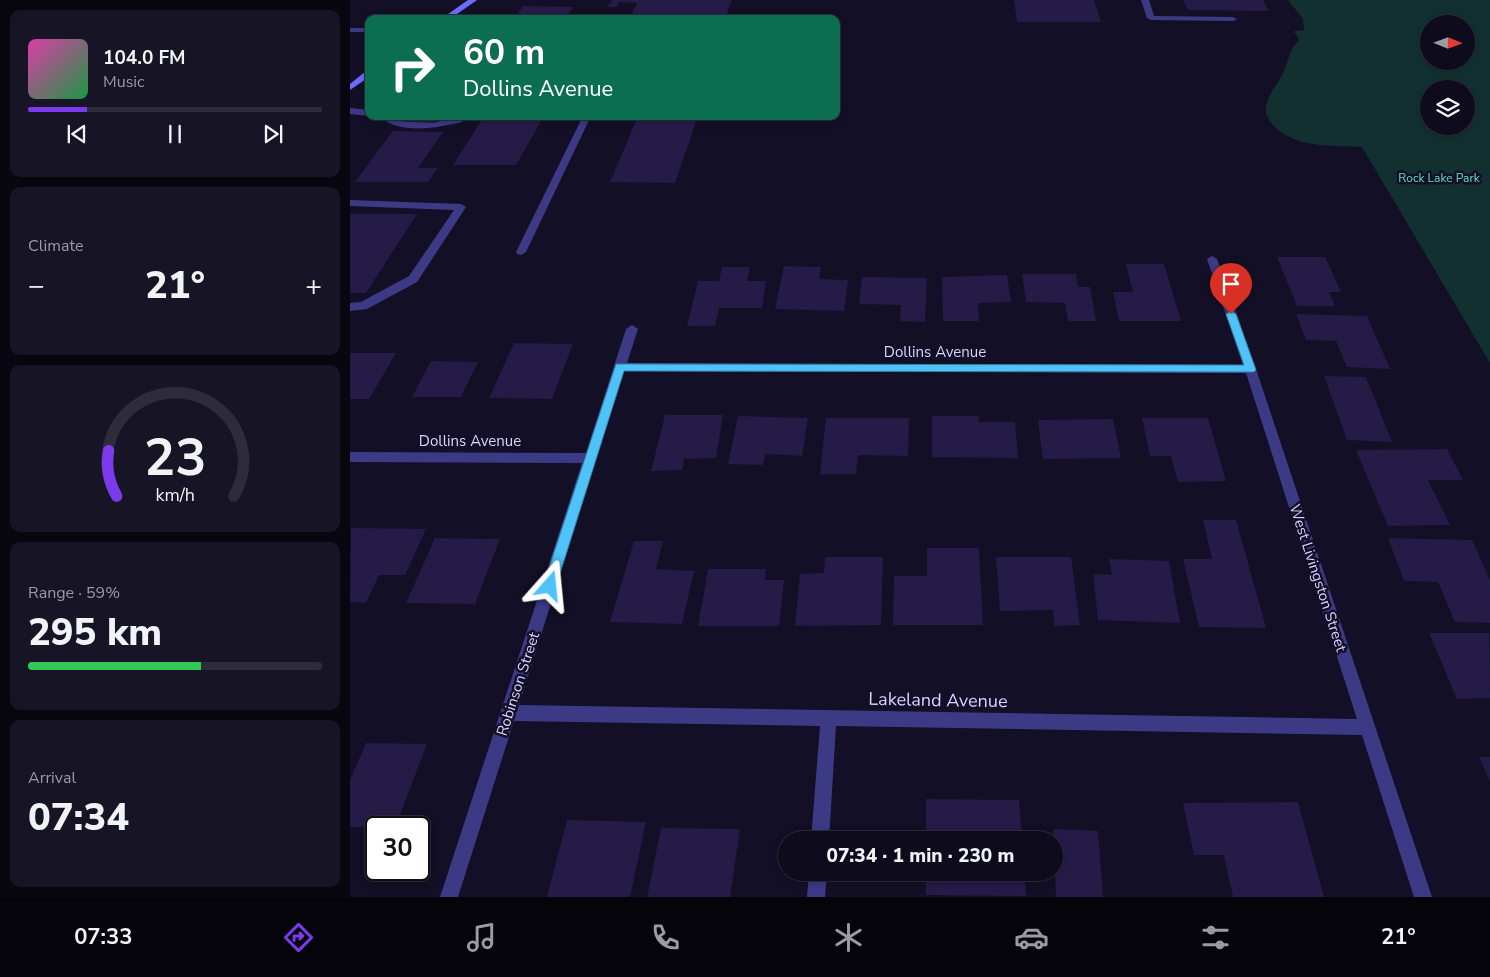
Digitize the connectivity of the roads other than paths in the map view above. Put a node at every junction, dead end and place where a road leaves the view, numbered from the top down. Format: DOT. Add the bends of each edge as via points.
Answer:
graph roads {
  1 [pos="473,0"];
  2 [pos="1145,0"];
  3 [pos="451,15"];
  4 [pos="1233,19"];
  5 [pos="350,30"];
  6 [pos="365,30"];
  7 [pos="365,76"];
  8 [pos="350,88"];
  9 [pos="350,110"];
  10 [pos="365,112"];
  11 [pos="392,120"];
  12 [pos="459,120"];
  13 [pos="585,120"];
  14 [pos="350,204"];
  15 [pos="521,252"];
  16 [pos="1212,259"];
  17 [pos="350,307"];
  18 [pos="632,329"];
  19 [pos="620,367"];
  20 [pos="1250,370"];
  21 [pos="350,457"];
  22 [pos="590,458"];
  23 [pos="509,713"];
  24 [pos="829,718"];
  25 [pos="1366,726"];
  26 [pos="821,831"];
  27 [pos="817,881"];
  28 [pos="449,897"];
  29 [pos="816,897"];
  30 [pos="1423,897"];
  1 -- 3 [label="main road"];
  2 -- 4 [label="street" via="1151,18"];
  5 -- 6 [label="street"];
  7 -- 8 [label="main road"];
  9 -- 10 [label="street"];
  11 -- 12 [label="street" via="433,126"];
  13 -- 15 [label="street"];
  14 -- 17 [label="street" via="460,207 413,278 363,306"];
  16 -- 20 [label="street, West Livingston Street"];
  18 -- 19 [label="street, Robinson Street"];
  19 -- 20 [label="street, Dollins Avenue"];
  19 -- 22 [label="street, Robinson Street"];
  20 -- 25 [label="street, West Livingston Street"];
  21 -- 22 [label="street, Dollins Avenue"];
  22 -- 23 [label="street, Robinson Street"];
  23 -- 24 [label="street, Lakeland Avenue"];
  23 -- 28 [label="street, Robinson Street"];
  24 -- 25 [label="street, Lakeland Avenue"];
  24 -- 26 [label="street"];
  25 -- 30 [label="street, West Livingston Street"];
  27 -- 29 [label="street"];
}
